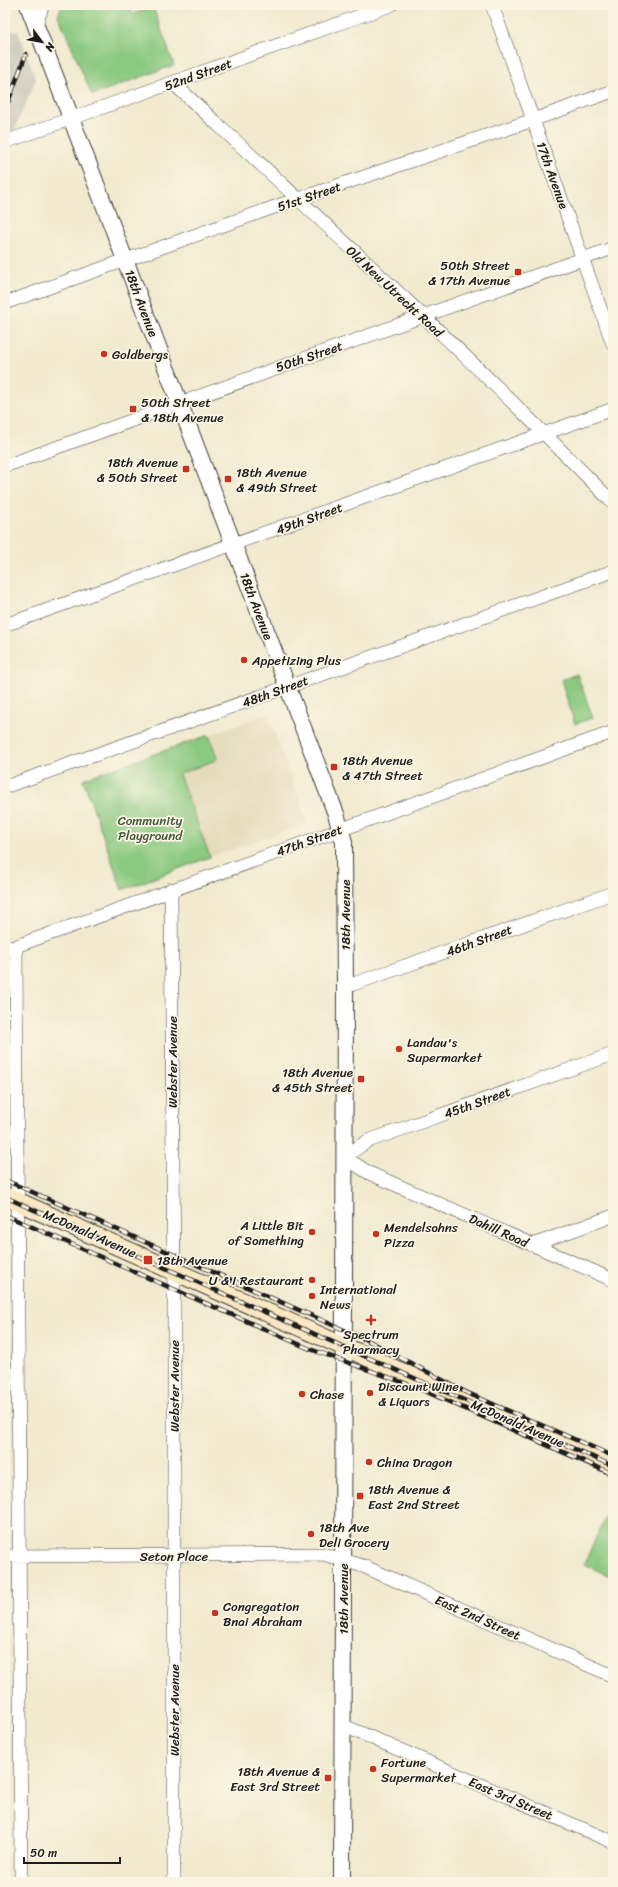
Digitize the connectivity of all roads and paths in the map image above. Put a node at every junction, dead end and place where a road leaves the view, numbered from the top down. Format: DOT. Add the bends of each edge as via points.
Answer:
graph roads {
  1 [pos="28,5"];
  2 [pos="43,5"];
  3 [pos="391,5"];
  4 [pos="492,5"];
  5 [pos="36,24"];
  6 [pos="173,83"];
  7 [pos="613,91"];
  8 [pos="71,118"];
  9 [pos="533,120"];
  10 [pos="10,141"];
  11 [pos="298,199"];
  12 [pos="613,248"];
  13 [pos="583,259"];
  14 [pos="125,261"];
  15 [pos="5,303"];
  16 [pos="422,316"];
  17 [pos="613,344"];
  18 [pos="179,402"];
  19 [pos="613,410"];
  20 [pos="545,434"];
  21 [pos="5,466"];
  22 [pos="613,503"];
  23 [pos="233,545"];
  24 [pos="613,571"];
  25 [pos="5,626"];
  26 [pos="287,687"];
  27 [pos="613,732"];
  28 [pos="5,787"];
  29 [pos="340,830"];
  30 [pos="171,890"];
  31 [pos="613,893"];
  32 [pos="10,948"];
  33 [pos="345,988"];
  34 [pos="613,1054"];
  35 [pos="344,1157"];
  36 [pos="11,1199"];
  37 [pos="613,1216"];
  38 [pos="532,1245"];
  39 [pos="174,1270"];
  40 [pos="613,1280"];
  41 [pos="343,1345"];
  42 [pos="613,1466"];
  43 [pos="5,1556"];
  44 [pos="19,1556"];
  45 [pos="173,1556"];
  46 [pos="343,1560"];
  47 [pos="613,1676"];
  48 [pos="342,1725"];
  49 [pos="613,1842"];
  50 [pos="22,1882"];
  51 [pos="174,1882"];
  52 [pos="342,1882"];
  1 -- 5 [label="street, 18th Avenue"];
  2 -- 5 [label="street"];
  3 -- 6 [label="street, 52nd Street"];
  4 -- 9 [label="street, 17th Avenue"];
  5 -- 8 [label="street, 18th Avenue"];
  6 -- 8 [label="street, 52nd Street"];
  6 -- 11 [label="street, Old New Utrecht Road"];
  7 -- 9 [label="street, 51st Street"];
  8 -- 10 [label="street, 52nd Street"];
  8 -- 14 [label="street, 18th Avenue"];
  9 -- 11 [label="street, 51st Street"];
  9 -- 13 [label="street, 17th Avenue"];
  11 -- 14 [label="street, 51st Street"];
  11 -- 16 [label="street, Old New Utrecht Road"];
  12 -- 13 [label="street, 50th Street"];
  13 -- 16 [label="street, 50th Street"];
  13 -- 17 [label="street, 17th Avenue"];
  14 -- 15 [label="street, 51st Street"];
  14 -- 18 [label="street, 18th Avenue"];
  16 -- 18 [label="street, 50th Street"];
  16 -- 20 [label="street, Old New Utrecht Road"];
  18 -- 21 [label="street, 50th Street"];
  18 -- 23 [label="street, 18th Avenue"];
  19 -- 20 [label="street, 49th Street"];
  20 -- 22 [label="street, Old New Utrecht Road"];
  20 -- 23 [label="street, 49th Street"];
  23 -- 25 [label="street, 49th Street"];
  23 -- 26 [label="street, 18th Avenue"];
  24 -- 26 [label="street, 48th Street"];
  26 -- 28 [label="street, 48th Street"];
  26 -- 29 [label="street, 18th Avenue"];
  27 -- 29 [label="street, 47th Street"];
  29 -- 30 [label="street, 47th Street"];
  29 -- 33 [label="street, 18th Avenue" via="344,852"];
  30 -- 32 [label="street, 47th Street"];
  30 -- 39 [label="street, Webster Avenue"];
  31 -- 33 [label="street, 46th Street"];
  32 -- 36 [label="street"];
  33 -- 35 [label="street, 18th Avenue"];
  34 -- 35 [label="street, 45th Street" via="368,1141"];
  35 -- 38 [label="street, Dahill Road" via="369,1173"];
  35 -- 41 [label="street, 18th Avenue"];
  36 -- 39 [label="main road, McDonald Avenue"];
  36 -- 44 [label="street"];
  37 -- 38 [label="street"];
  38 -- 40 [label="street, Dahill Road"];
  39 -- 41 [label="main road, McDonald Avenue"];
  39 -- 45 [label="street, Webster Avenue"];
  41 -- 42 [label="main road, McDonald Avenue"];
  41 -- 46 [label="street, 18th Avenue"];
  43 -- 44 [label="street, Seton Place"];
  44 -- 45 [label="street, Seton Place"];
  44 -- 50 [label="street"];
  45 -- 46 [label="street, Seton Place" via="323,1554"];
  45 -- 51 [label="street, Webster Avenue"];
  46 -- 47 [label="street, East 2nd Street" via="364,1566"];
  46 -- 48 [label="street, 18th Avenue"];
  48 -- 49 [label="street, East 3rd Street"];
  48 -- 52 [label="street, 18th Avenue"];
}
